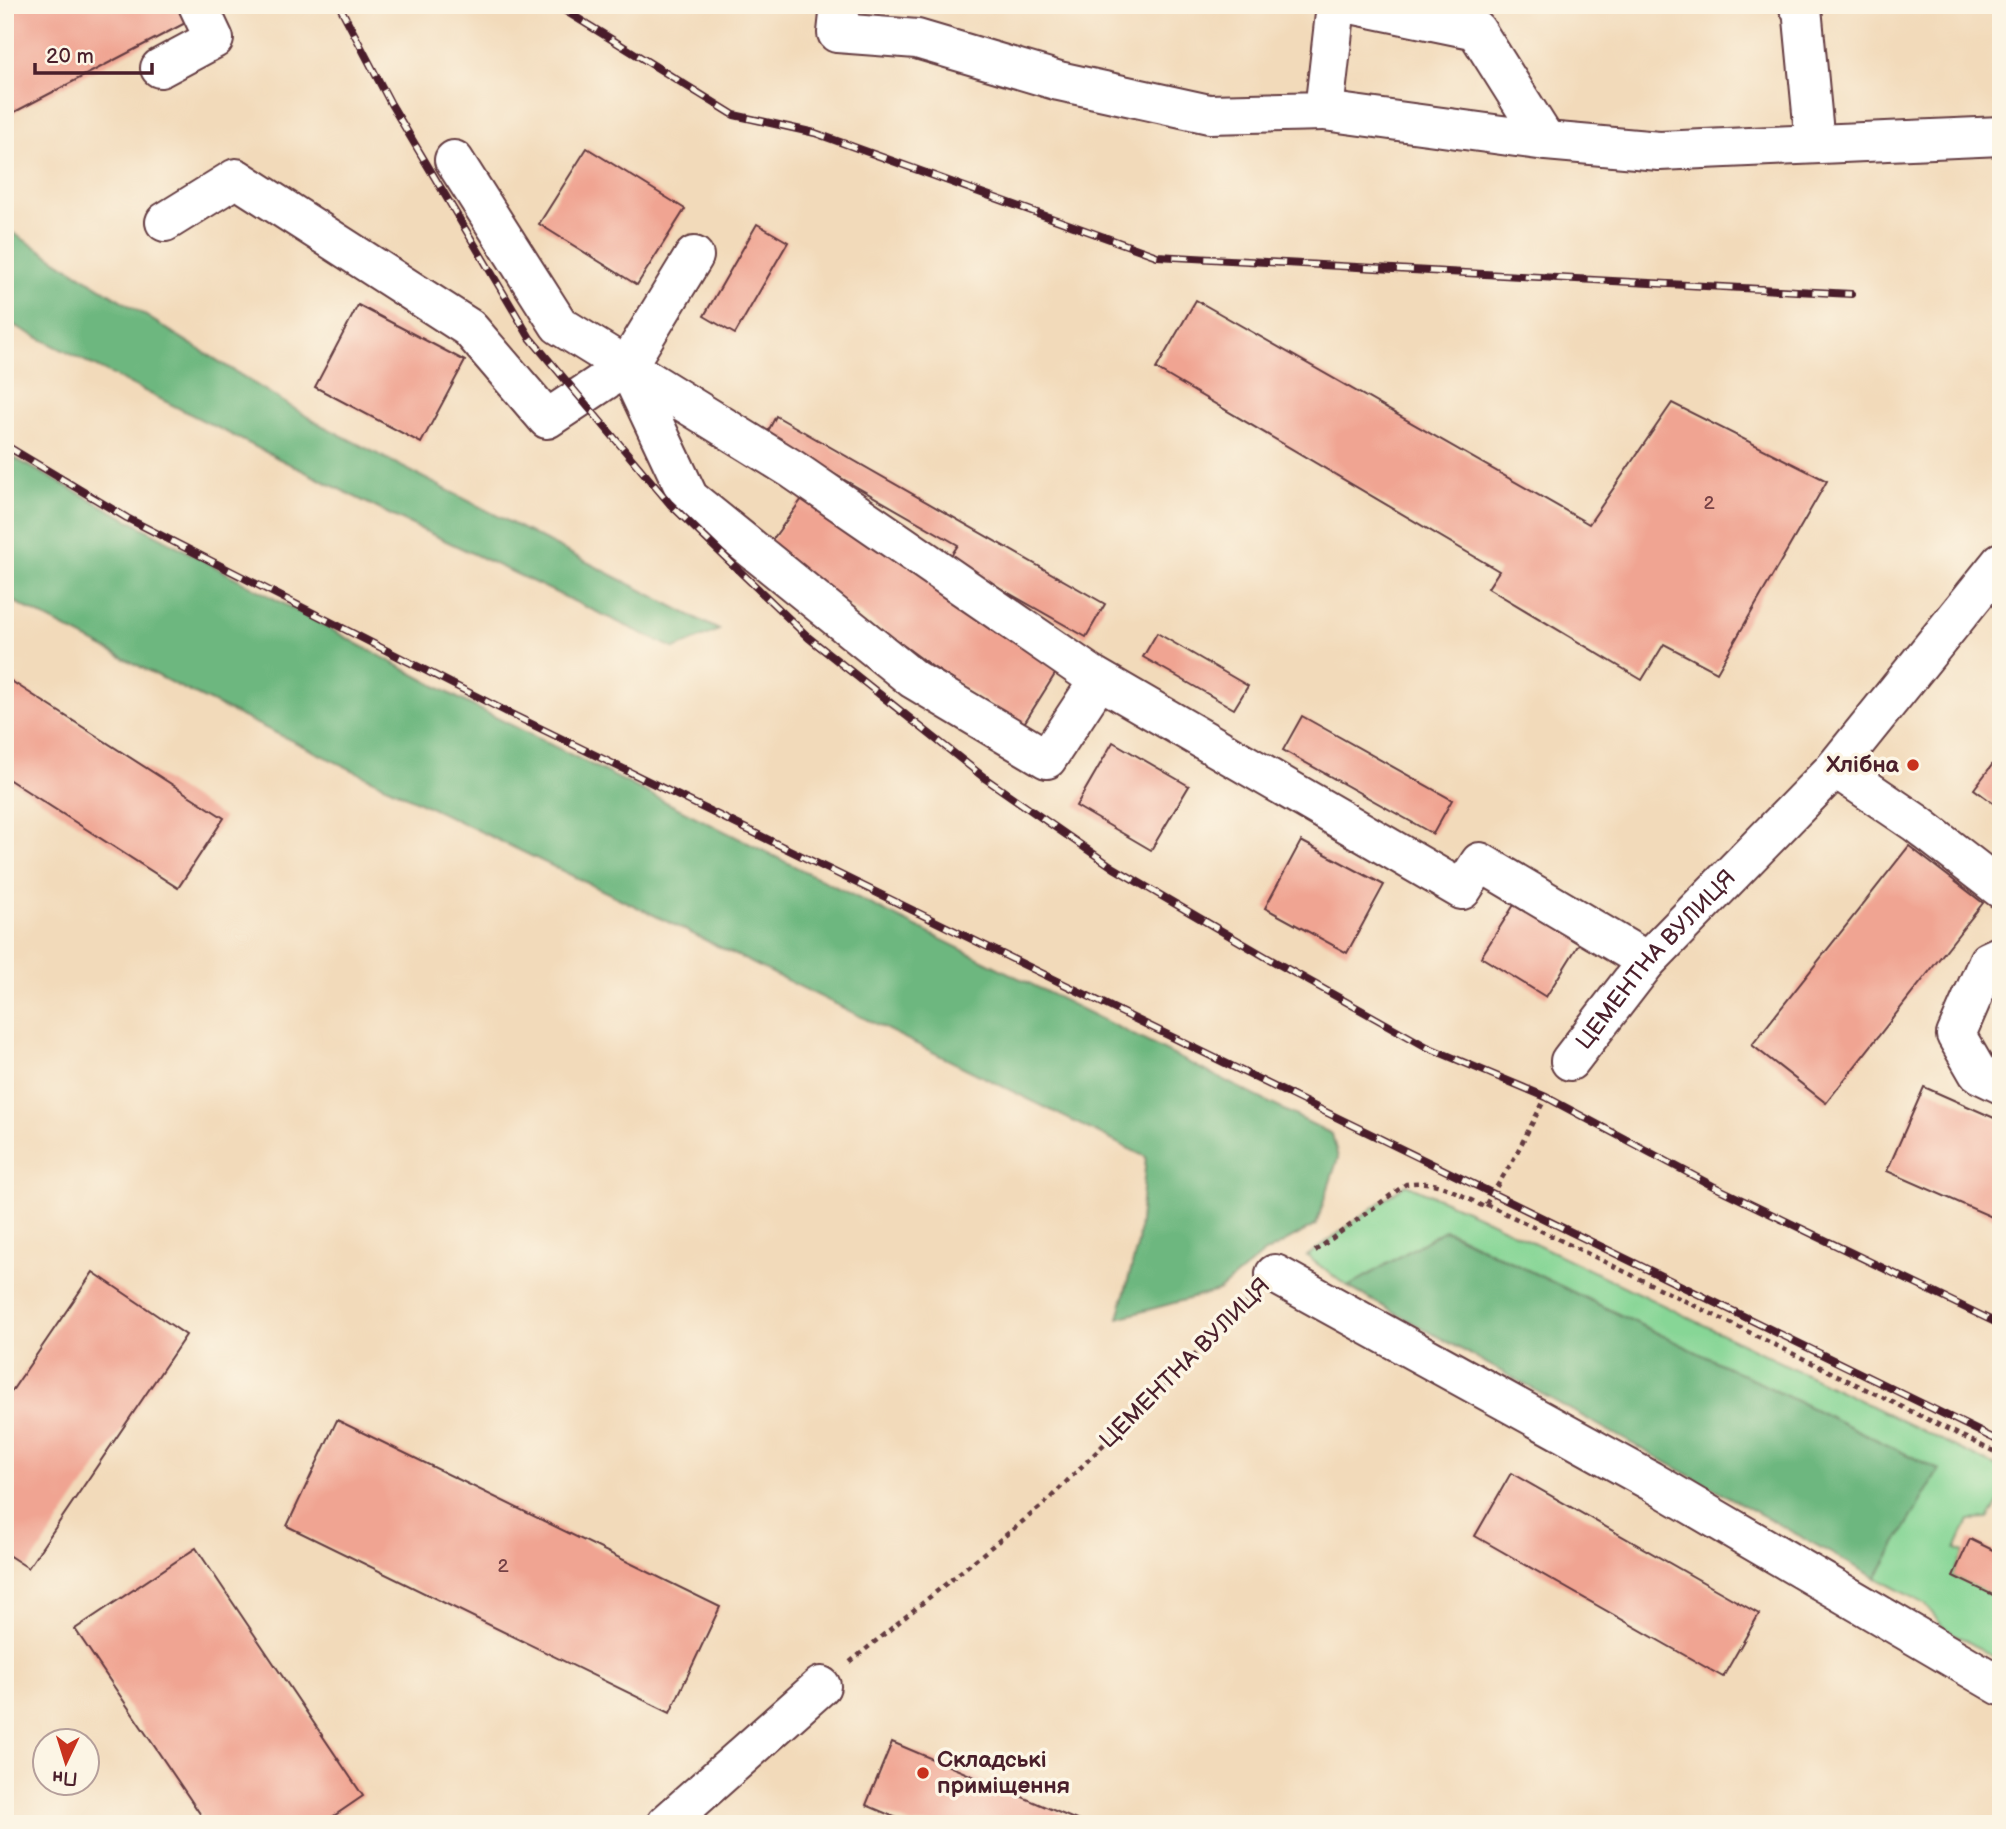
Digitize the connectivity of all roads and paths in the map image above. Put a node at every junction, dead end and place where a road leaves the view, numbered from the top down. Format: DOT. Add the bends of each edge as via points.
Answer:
graph roads {
  1 [pos="198,5"];
  2 [pos="841,5"];
  3 [pos="1336,5"];
  4 [pos="1355,5"];
  5 [pos="1801,6"];
  6 [pos="160,68"];
  7 [pos="1324,111"];
  8 [pos="2001,135"];
  9 [pos="1546,141"];
  10 [pos="1815,144"];
  11 [pos="454,160"];
  12 [pos="165,222"];
  13 [pos="694,256"];
  14 [pos="627,366"];
  15 [pos="2001,562"];
  16 [pos="1099,680"];
  17 [pos="1835,768"];
  18 [pos="2001,889"];
  19 [pos="2001,955"];
  20 [pos="1647,961"];
  21 [pos="1570,1061"];
  22 [pos="2001,1084"];
  23 [pos="1486,1204"];
  24 [pos="1275,1274"];
  25 [pos="2001,1455"];
  26 [pos="821,1685"];
  27 [pos="2001,1686"];
  28 [pos="666,1824"];
  1 -- 6 [label="street" via="214,40"];
  2 -- 7 [label="street" via="837,33 917,39 1059,81 1209,114"];
  3 -- 7 [label="street"];
  4 -- 9 [label="street" via="1476,30"];
  5 -- 10 [label="street"];
  7 -- 9 [label="street"];
  8 -- 10 [label="street"];
  9 -- 10 [label="street" via="1659,151"];
  11 -- 14 [label="street" via="559,325"];
  12 -- 14 [label="street" via="236,178 470,328 547,419"];
  13 -- 14 [label="street"];
  14 -- 16 [label="street" via="792,469"];
  14 -- 16 [label="street" via="689,498 914,679 1047,759"];
  15 -- 17 [label="street, ЦЕМЕНТНА ВУЛИЦЯ"];
  16 -- 20 [label="street" via="1462,890 1480,862"];
  17 -- 18 [label="street"];
  17 -- 20 [label="street, ЦЕМЕНТНА ВУЛИЦЯ"];
  19 -- 22 [label="street" via="1988,961 1956,1035 1978,1073"];
  20 -- 21 [label="street, ЦЕМЕНТНА ВУЛИЦЯ"];
  21 -- 23 [label="path, ЦЕМЕНТНА ВУЛИЦЯ"];
  23 -- 24 [label="path, ЦЕМЕНТНА ВУЛИЦЯ" via="1484,1207 1447,1187 1422,1181 1406,1184"];
  23 -- 25 [label="path"];
  24 -- 26 [label="path, ЦЕМЕНТНА ВУЛИЦЯ" via="1044,1504"];
  24 -- 27 [label="street" via="1651,1481"];
  26 -- 28 [label="street"];
}
